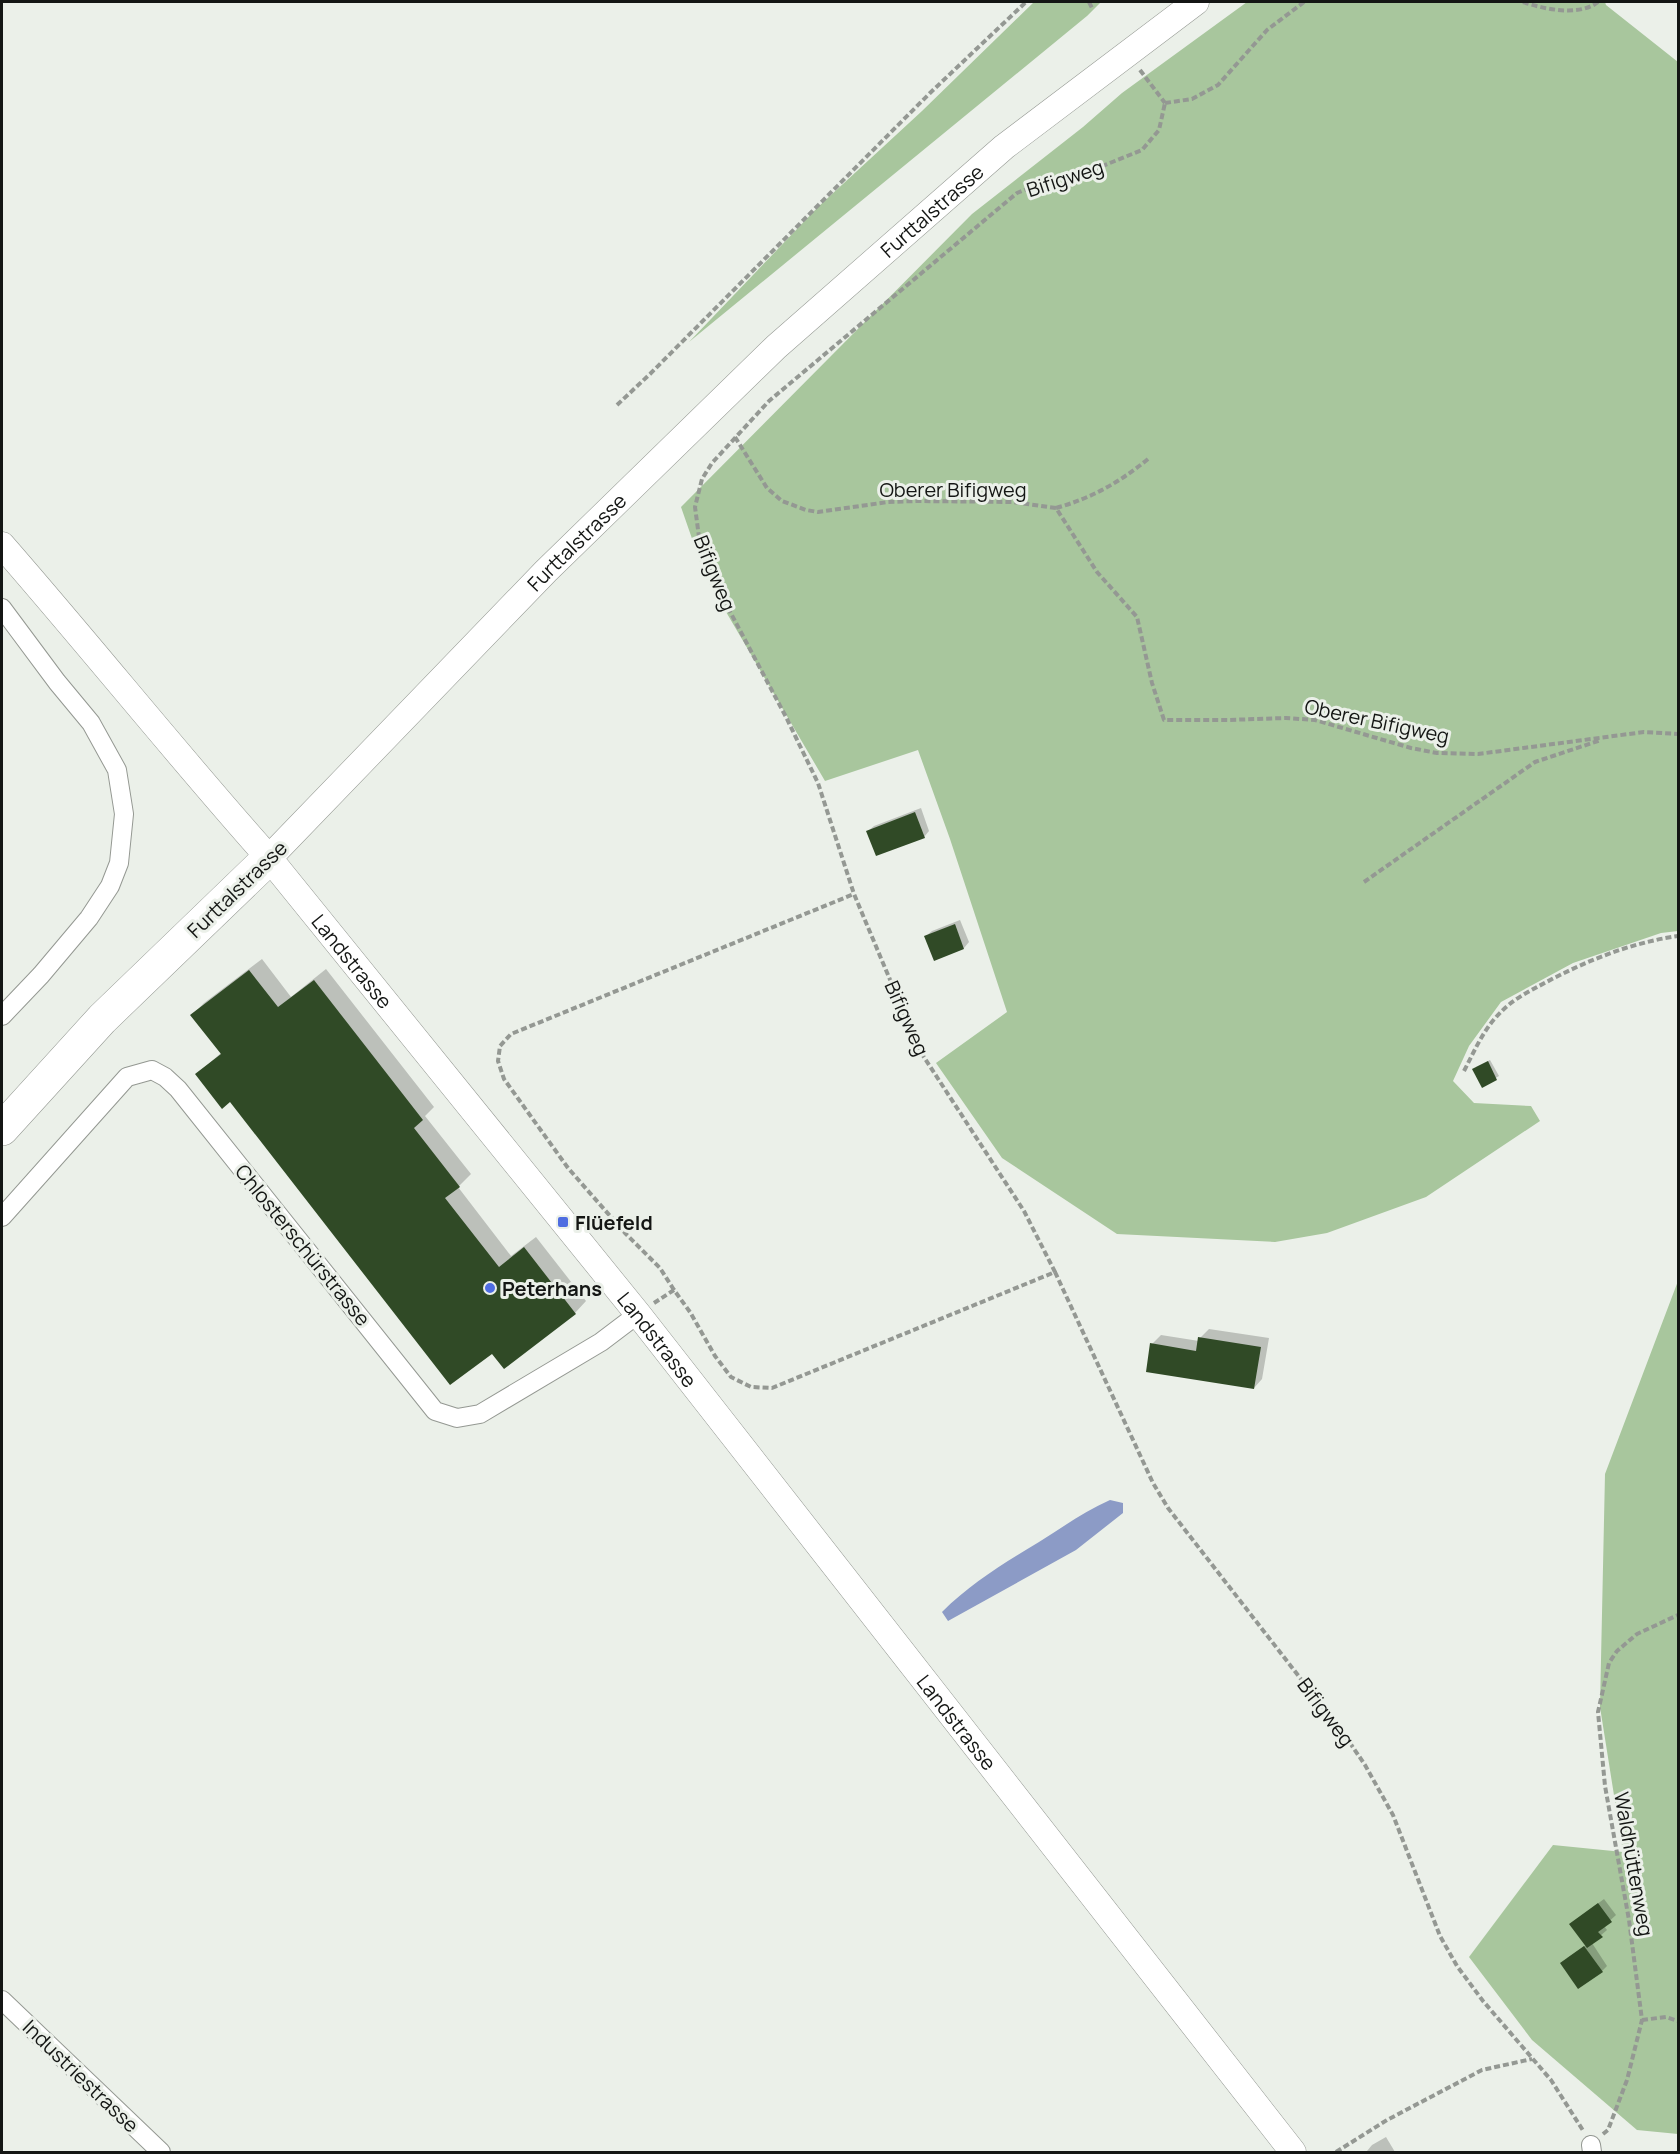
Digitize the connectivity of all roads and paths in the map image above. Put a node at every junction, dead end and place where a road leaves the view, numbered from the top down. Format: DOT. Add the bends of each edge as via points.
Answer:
graph roads {
  1 [pos="1026,2"];
  2 [pos="1089,2"];
  3 [pos="1196,2"];
  4 [pos="1304,2"];
  5 [pos="1523,2"];
  6 [pos="1598,2"];
  7 [pos="1093,10"];
  8 [pos="1139,68"];
  9 [pos="1165,103"];
  10 [pos="617,405"];
  11 [pos="735,436"];
  12 [pos="1148,459"];
  13 [pos="1056,508"];
  14 [pos="2,544"];
  15 [pos="2,608"];
  16 [pos="1678,734"];
  17 [pos="1610,737"];
  18 [pos="269,858"];
  19 [pos="1364,882"];
  20 [pos="854,894"];
  21 [pos="1678,936"];
  22 [pos="2,1016"];
  23 [pos="1464,1071"];
  24 [pos="2,1129"];
  25 [pos="2,1217"];
  26 [pos="1055,1272"];
  27 [pos="674,1290"];
  28 [pos="638,1314"];
  29 [pos="1678,1614"];
  30 [pos="2,2000"];
  31 [pos="1642,2020"];
  32 [pos="1678,2021"];
  33 [pos="1532,2059"];
  34 [pos="1591,2149"];
  35 [pos="161,2152"];
  36 [pos="1293,2152"];
  37 [pos="1336,2152"];
  1 -- 10 [label="path"];
  2 -- 7 [label="path"];
  3 -- 18 [label="main road, Furttalstrasse" via="1004,147 776,347 546,572"];
  4 -- 9 [label="path" via="1267,30 1218,85 1192,99"];
  5 -- 6 [label="path" via="1569,10"];
  8 -- 9 [label="path"];
  9 -- 11 [label="path, Bifigweg" via="1159,130 1142,150 1017,193 769,401"];
  11 -- 13 [label="path, Oberer Bifigweg" via="766,488 774,496 806,510 917,501 1013,502"];
  11 -- 20 [label="path, Bifigweg" via="712,463 698,488 694,507 699,537 718,589 818,783"];
  12 -- 13 [label="path" via="1106,489"];
  13 -- 17 [label="path, Oberer Bifigweg" via="1097,572 1137,617 1164,720 1315,720 1437,753 1478,754"];
  14 -- 18 [label="main road, Landstrasse"];
  15 -- 22 [label="street" via="91,723 117,770 124,814 119,863 110,886 89,918"];
  16 -- 17 [label="path, Oberer Bifigweg" via="1644,732"];
  17 -- 19 [label="path" via="1535,762"];
  18 -- 24 [label="highway, Furttalstrasse" via="102,1019"];
  18 -- 28 [label="main road, Landstrasse"];
  20 -- 26 [label="path, Bifigweg" via="920,1051 1024,1211"];
  20 -- 27 [label="path" via="511,1034 500,1046 498,1061 504,1079 568,1168 660,1268"];
  21 -- 23 [label="path" via="1635,944 1585,963 1520,997 1494,1019"];
  25 -- 28 [label="street, Chlosterschürstrasse" via="127,1077 152,1070 178,1089 435,1411 457,1418 480,1414 601,1342"];
  26 -- 27 [label="path" via="772,1388 751,1387 731,1377"];
  26 -- 33 [label="path, Bifigweg" via="1168,1508 1365,1764 1393,1815 1440,1936 1483,2001"];
  27 -- 28 [label="path"];
  28 -- 36 [label="main road, Landstrasse"];
  29 -- 31 [label="path, Waldhüttenweg" via="1637,1634 1617,1651 1609,1663 1598,1712 1605,1786"];
  30 -- 35 [label="street, Industriestrasse"];
  31 -- 32 [label="path"];
  31 -- 34 [label="path, Waldhüttenweg" via="1627,2080 1608,2130"];
  33 -- 34 [label="path, Bifigweg" via="1563,2098"];
  33 -- 37 [label="path" via="1482,2070"];
}
